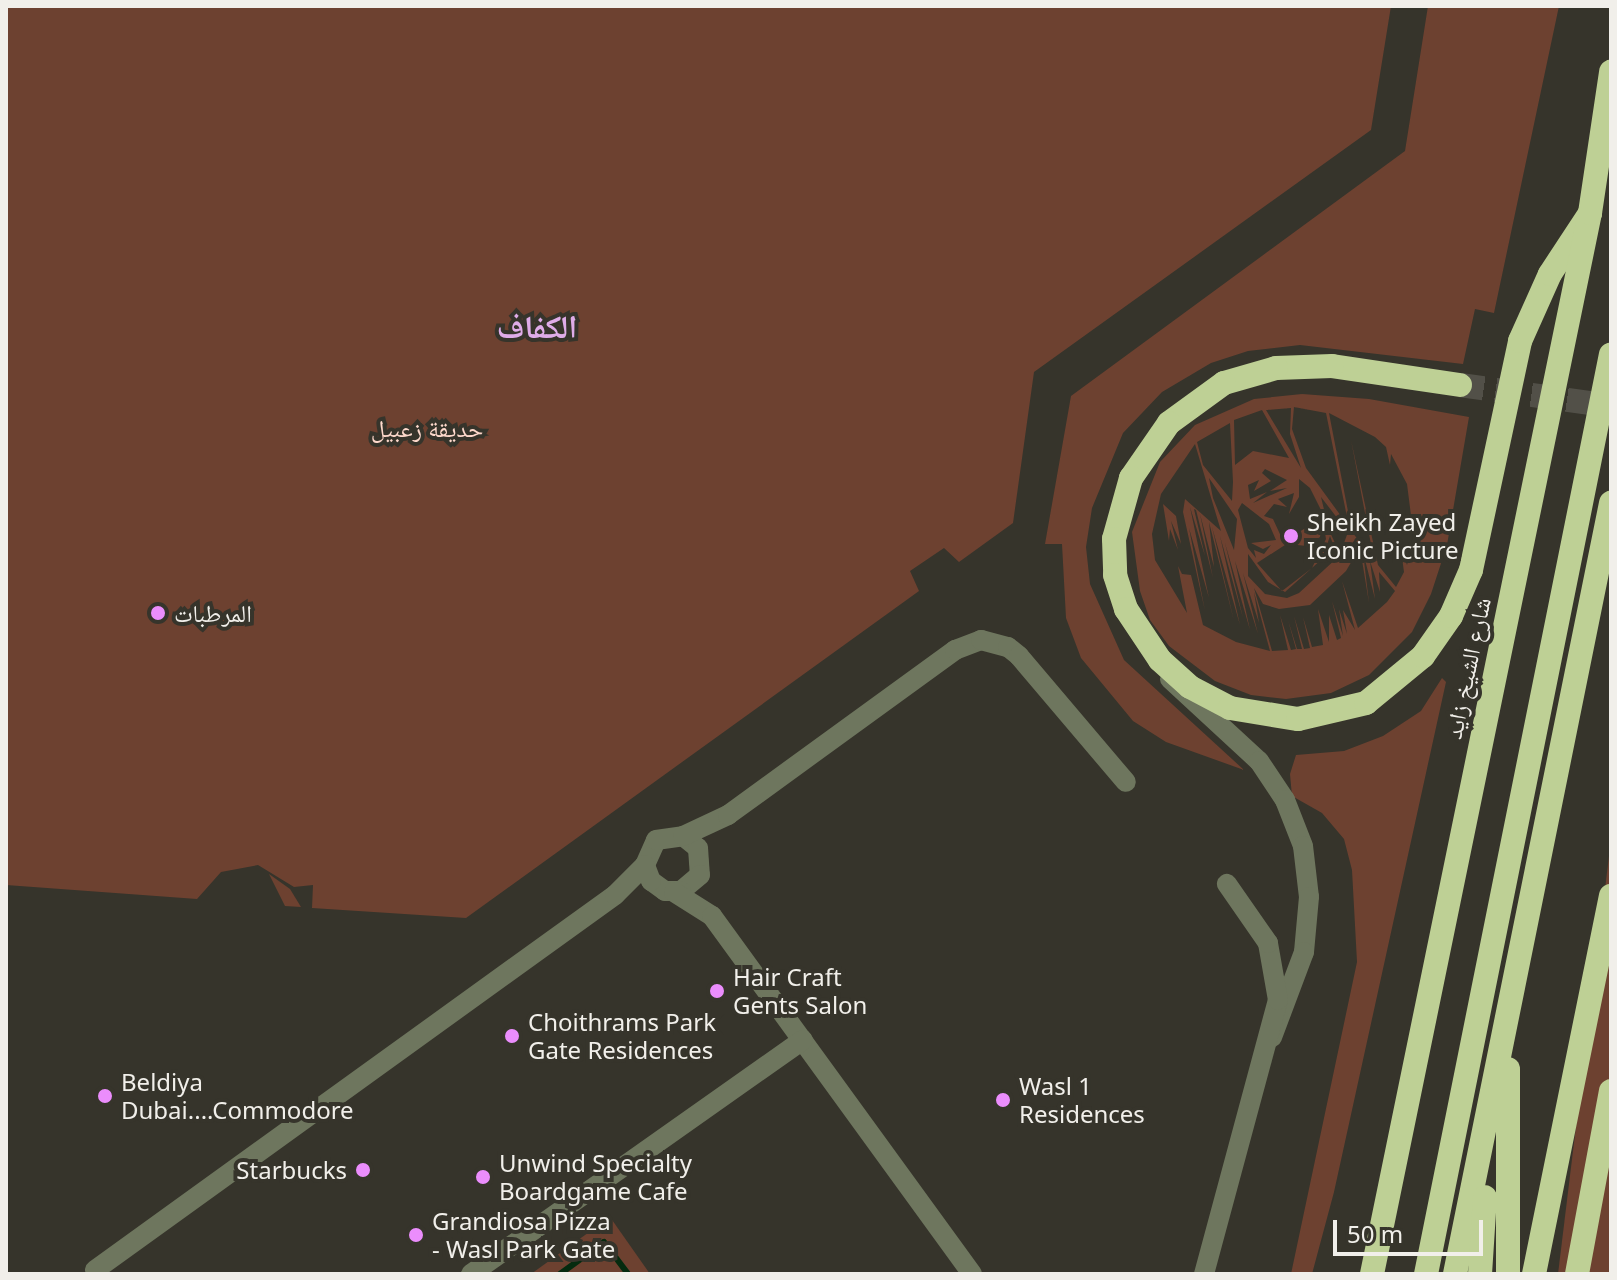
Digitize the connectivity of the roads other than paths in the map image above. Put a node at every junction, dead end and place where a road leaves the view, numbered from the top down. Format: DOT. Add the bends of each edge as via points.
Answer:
graph roads {
  1 [pos="1611,72"];
  2 [pos="1590,213"];
  3 [pos="1611,354"];
  4 [pos="1460,385"];
  5 [pos="1611,503"];
  6 [pos="1147,644"];
  7 [pos="1126,782"];
  8 [pos="728,815"];
  9 [pos="683,836"];
  10 [pos="645,865"];
  11 [pos="700,866"];
  12 [pos="1227,884"];
  13 [pos="665,890"];
  14 [pos="615,895"];
  15 [pos="1611,896"];
  16 [pos="712,916"];
  17 [pos="1506,1033"];
  18 [pos="1272,1037"];
  19 [pos="803,1040"];
  20 [pos="1611,1091"];
  21 [pos="1489,1119"];
  22 [pos="1373,1262"];
  23 [pos="95,1270"];
  24 [pos="471,1274"];
  25 [pos="972,1274"];
  26 [pos="1204,1274"];
  27 [pos="1364,1274"];
  28 [pos="1426,1274"];
  29 [pos="1455,1274"];
  30 [pos="1480,1274"];
  31 [pos="1508,1274"];
  32 [pos="1534,1274"];
  33 [pos="1577,1274"];
  1 -- 2 [label="highway, شارع الشيخ زايد"];
  2 -- 6 [label="highway" via="1550,274 1520,341 1462,593 1438,637 1405,673 1366,703 1344,712 1274,719 1209,699 1174,674"];
  2 -- 22 [label="highway, شارع الشيخ زايد"];
  3 -- 28 [label="highway"];
  4 -- 6 [label="highway" via="1305,365 1245,375 1186,407 1142,458 1117,522 1113,557 1119,592"];
  5 -- 17 [label="highway"];
  6 -- 18 [label="street" via="1184,696 1259,761 1296,823 1308,870 1308,925 1298,978"];
  7 -- 8 [label="street" via="1019,656 995,641 981,640 955,650"];
  8 -- 9 [label="street"];
  8 -- 11 [label="street"];
  9 -- 10 [label="street" via="656,840"];
  9 -- 11 [label="street"];
  10 -- 13 [label="street"];
  10 -- 14 [label="street"];
  11 -- 13 [label="street"];
  11 -- 16 [label="street"];
  12 -- 18 [label="street" via="1268,943 1274,962 1278,1000"];
  13 -- 14 [label="street"];
  13 -- 16 [label="street"];
  14 -- 23 [label="street"];
  15 -- 32 [label="highway"];
  16 -- 19 [label="street"];
  17 -- 21 [label="highway"];
  17 -- 31 [label="highway"];
  18 -- 26 [label="street"];
  19 -- 24 [label="street"];
  19 -- 25 [label="street"];
  20 -- 33 [label="highway"];
  21 -- 29 [label="highway"];
  21 -- 30 [label="highway"];
  22 -- 27 [label="highway, شارع الشيخ زايد"];
}
